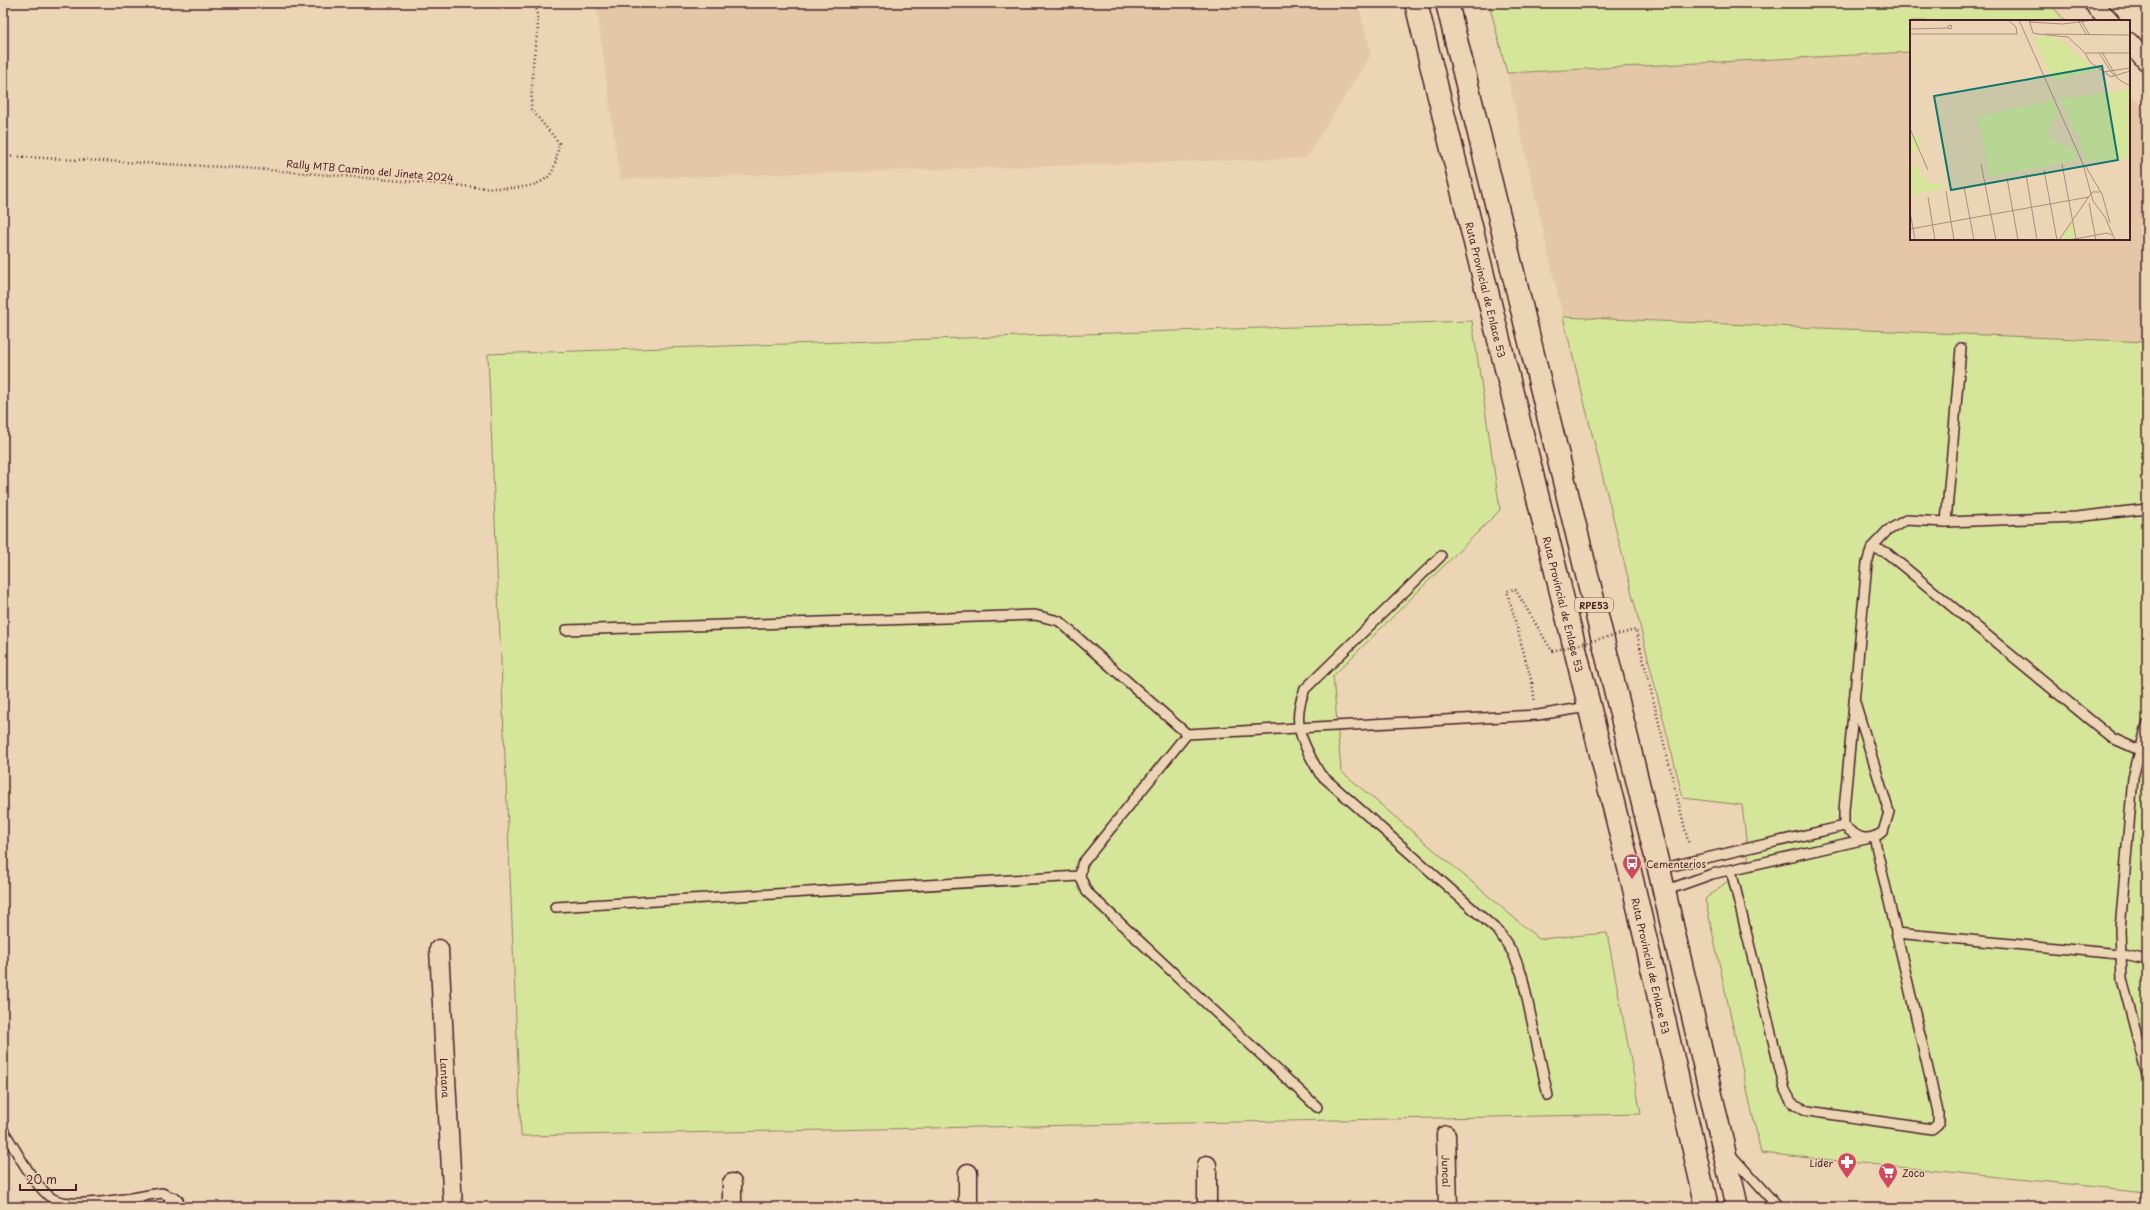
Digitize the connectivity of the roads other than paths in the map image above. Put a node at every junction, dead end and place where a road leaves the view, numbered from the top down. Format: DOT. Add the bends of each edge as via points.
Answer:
graph roads {
  1 [pos="1416,3"];
  2 [pos="1448,3"];
  3 [pos="2094,3"];
  4 [pos="2109,20"];
  5 [pos="2130,43"];
  6 [pos="2147,62"];
  7 [pos="1961,348"];
  8 [pos="2147,510"];
  9 [pos="1946,522"];
  10 [pos="1872,547"];
  11 [pos="1441,556"];
  12 [pos="566,630"];
  13 [pos="1854,700"];
  14 [pos="1588,707"];
  15 [pos="2147,726"];
  16 [pos="1298,727"];
  17 [pos="1187,734"];
  18 [pos="2139,750"];
  19 [pos="1844,826"];
  20 [pos="1870,838"];
  21 [pos="1659,869"];
  22 [pos="1731,870"];
  23 [pos="1080,876"];
  24 [pos="1664,891"];
  25 [pos="555,907"];
  26 [pos="1896,933"];
  27 [pos="439,949"];
  28 [pos="2120,954"];
  29 [pos="2147,960"];
  30 [pos="2147,1075"];
  31 [pos="1548,1096"];
  32 [pos="1317,1106"];
  33 [pos="3,1130"];
  34 [pos="1446,1135"];
  35 [pos="1724,1147"];
  36 [pos="1207,1165"];
  37 [pos="968,1173"];
  38 [pos="732,1183"];
  39 [pos="174,1205"];
  40 [pos="453,1207"];
  41 [pos="732,1207"];
  42 [pos="968,1207"];
  43 [pos="1207,1207"];
  44 [pos="1448,1207"];
  45 [pos="1706,1207"];
  46 [pos="1737,1207"];
  47 [pos="1778,1207"];
  1 -- 14 [label="main road, Ruta Provincial de Enlace 53 / RPE53"];
  2 -- 21 [label="main road, RPE53"];
  3 -- 4 [label="street"];
  5 -- 6 [label="street"];
  7 -- 9 [label="lane"];
  8 -- 9 [label="lane" via="2076,517"];
  9 -- 10 [label="lane" via="1906,520 1887,531"];
  10 -- 13 [label="lane" via="1867,563"];
  10 -- 18 [label="lane" via="1887,553 2112,738"];
  11 -- 16 [label="lane" via="1305,689 1298,713"];
  12 -- 17 [label="lane" via="1035,615 1059,621"];
  13 -- 19 [label="lane"];
  13 -- 20 [label="lane" via="1889,812 1883,832"];
  14 -- 16 [label="lane" via="1538,715"];
  14 -- 45 [label="main road, Ruta Provincial de Enlace 53 / RPE53" via="1632,880"];
  15 -- 18 [label="lane"];
  16 -- 17 [label="lane"];
  16 -- 31 [label="lane" via="1305,748 1320,774 1499,932 1513,952 1522,975"];
  17 -- 23 [label="lane" via="1082,864"];
  18 -- 28 [label="lane" via="2133,777"];
  19 -- 20 [label="lane" via="1853,834"];
  19 -- 21 [label="lane"];
  20 -- 22 [label="lane"];
  20 -- 26 [label="lane"];
  21 -- 24 [label="main road, RPE53"];
  22 -- 24 [label="lane"];
  22 -- 26 [label="lane" via="1785,1090 1792,1103 1808,1111 1932,1129 1938,1124 1938,1112"];
  23 -- 25 [label="lane"];
  23 -- 32 [label="lane" via="1087,892"];
  24 -- 35 [label="main road, RPE53"];
  26 -- 28 [label="lane"];
  27 -- 40 [label="street, Lantana"];
  28 -- 29 [label="lane"];
  28 -- 30 [label="lane" via="2122,979"];
  33 -- 39 [label="lane" via="41,1188 54,1199 89,1203 162,1193 171,1197"];
  34 -- 44 [label="street, Juncal"];
  35 -- 46 [label="main road, RPE53"];
  35 -- 47 [label="lane" via="1751,1180"];
  36 -- 43 [label="street"];
  37 -- 42 [label="street"];
  38 -- 41 [label="street"];
}
